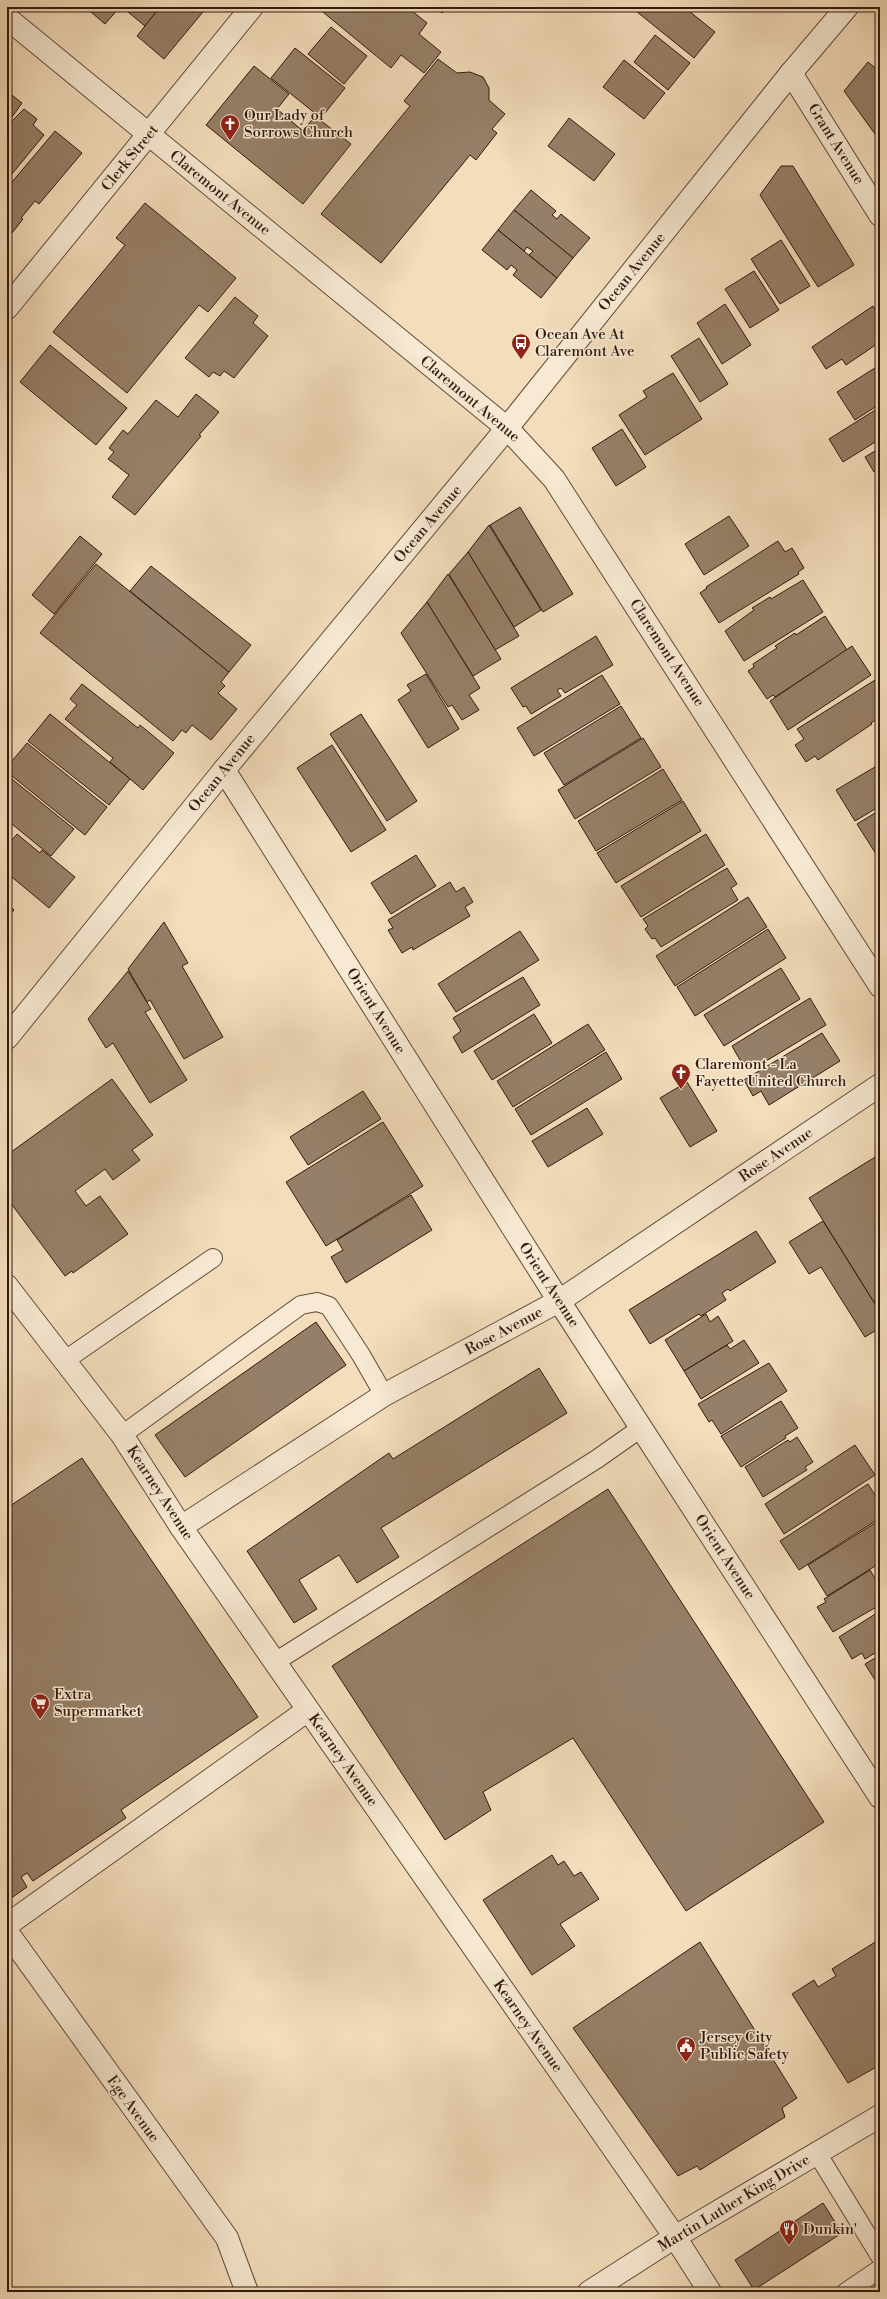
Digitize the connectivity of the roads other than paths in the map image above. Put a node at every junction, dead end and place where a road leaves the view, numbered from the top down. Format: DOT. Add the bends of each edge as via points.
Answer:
graph roads {
  1 [pos="252,7"];
  2 [pos="847,7"];
  3 [pos="7,18"];
  4 [pos="791,74"];
  5 [pos="149,135"];
  6 [pos="880,215"];
  7 [pos="7,308"];
  8 [pos="507,428"];
  9 [pos="224,770"];
  10 [pos="880,986"];
  11 [pos="7,1038"];
  12 [pos="880,1085"];
  13 [pos="214,1258"];
  14 [pos="7,1286"];
  15 [pos="559,1301"];
  16 [pos="64,1361"];
  17 [pos="384,1395"];
  18 [pos="641,1428"];
  19 [pos="122,1435"];
  20 [pos="181,1527"];
  21 [pos="275,1662"];
  22 [pos="308,1710"];
  23 [pos="880,1796"];
  24 [pos="7,1925"];
  25 [pos="7,1932"];
  26 [pos="880,2116"];
  27 [pos="817,2153"];
  28 [pos="674,2237"];
  29 [pos="880,2256"];
  30 [pos="880,2269"];
  31 [pos="247,2292"];
  32 [pos="589,2292"];
  33 [pos="710,2292"];
  34 [pos="846,2292"];
  1 -- 5 [label="street, Clerk Street"];
  2 -- 4 [label="street, Ocean Avenue"];
  3 -- 5 [label="street, Claremont Avenue"];
  4 -- 6 [label="street, Grant Avenue"];
  4 -- 8 [label="street, Ocean Avenue"];
  5 -- 7 [label="street, Clerk Street"];
  5 -- 8 [label="street, Claremont Avenue"];
  8 -- 9 [label="street, Ocean Avenue"];
  8 -- 10 [label="street, Claremont Avenue" via="554,479"];
  9 -- 11 [label="street, Ocean Avenue"];
  9 -- 15 [label="street, Orient Avenue"];
  12 -- 15 [label="street, Rose Avenue"];
  13 -- 16 [label="lane"];
  14 -- 16 [label="street, Kearney Avenue"];
  15 -- 17 [label="street, Rose Avenue"];
  15 -- 18 [label="street, Orient Avenue"];
  16 -- 19 [label="street, Kearney Avenue"];
  17 -- 19 [label="lane" via="329,1306 317,1302 301,1305"];
  17 -- 20 [label="street, Rose Avenue"];
  18 -- 21 [label="lane" via="590,1464"];
  18 -- 23 [label="street, Orient Avenue"];
  19 -- 20 [label="street, Kearney Avenue"];
  20 -- 21 [label="street, Kearney Avenue"];
  21 -- 22 [label="street, Kearney Avenue"];
  22 -- 24 [label="street"];
  22 -- 28 [label="street, Kearney Avenue"];
  25 -- 31 [label="street, Ege Avenue" via="227,2238"];
  26 -- 27 [label="street, Martin Luther King Drive"];
  27 -- 28 [label="street, Martin Luther King Drive"];
  27 -- 29 [label="lane"];
  28 -- 32 [label="street, Martin Luther King Drive"];
  28 -- 33 [label="street, Kearney Avenue"];
  30 -- 34 [label="lane"];
}
